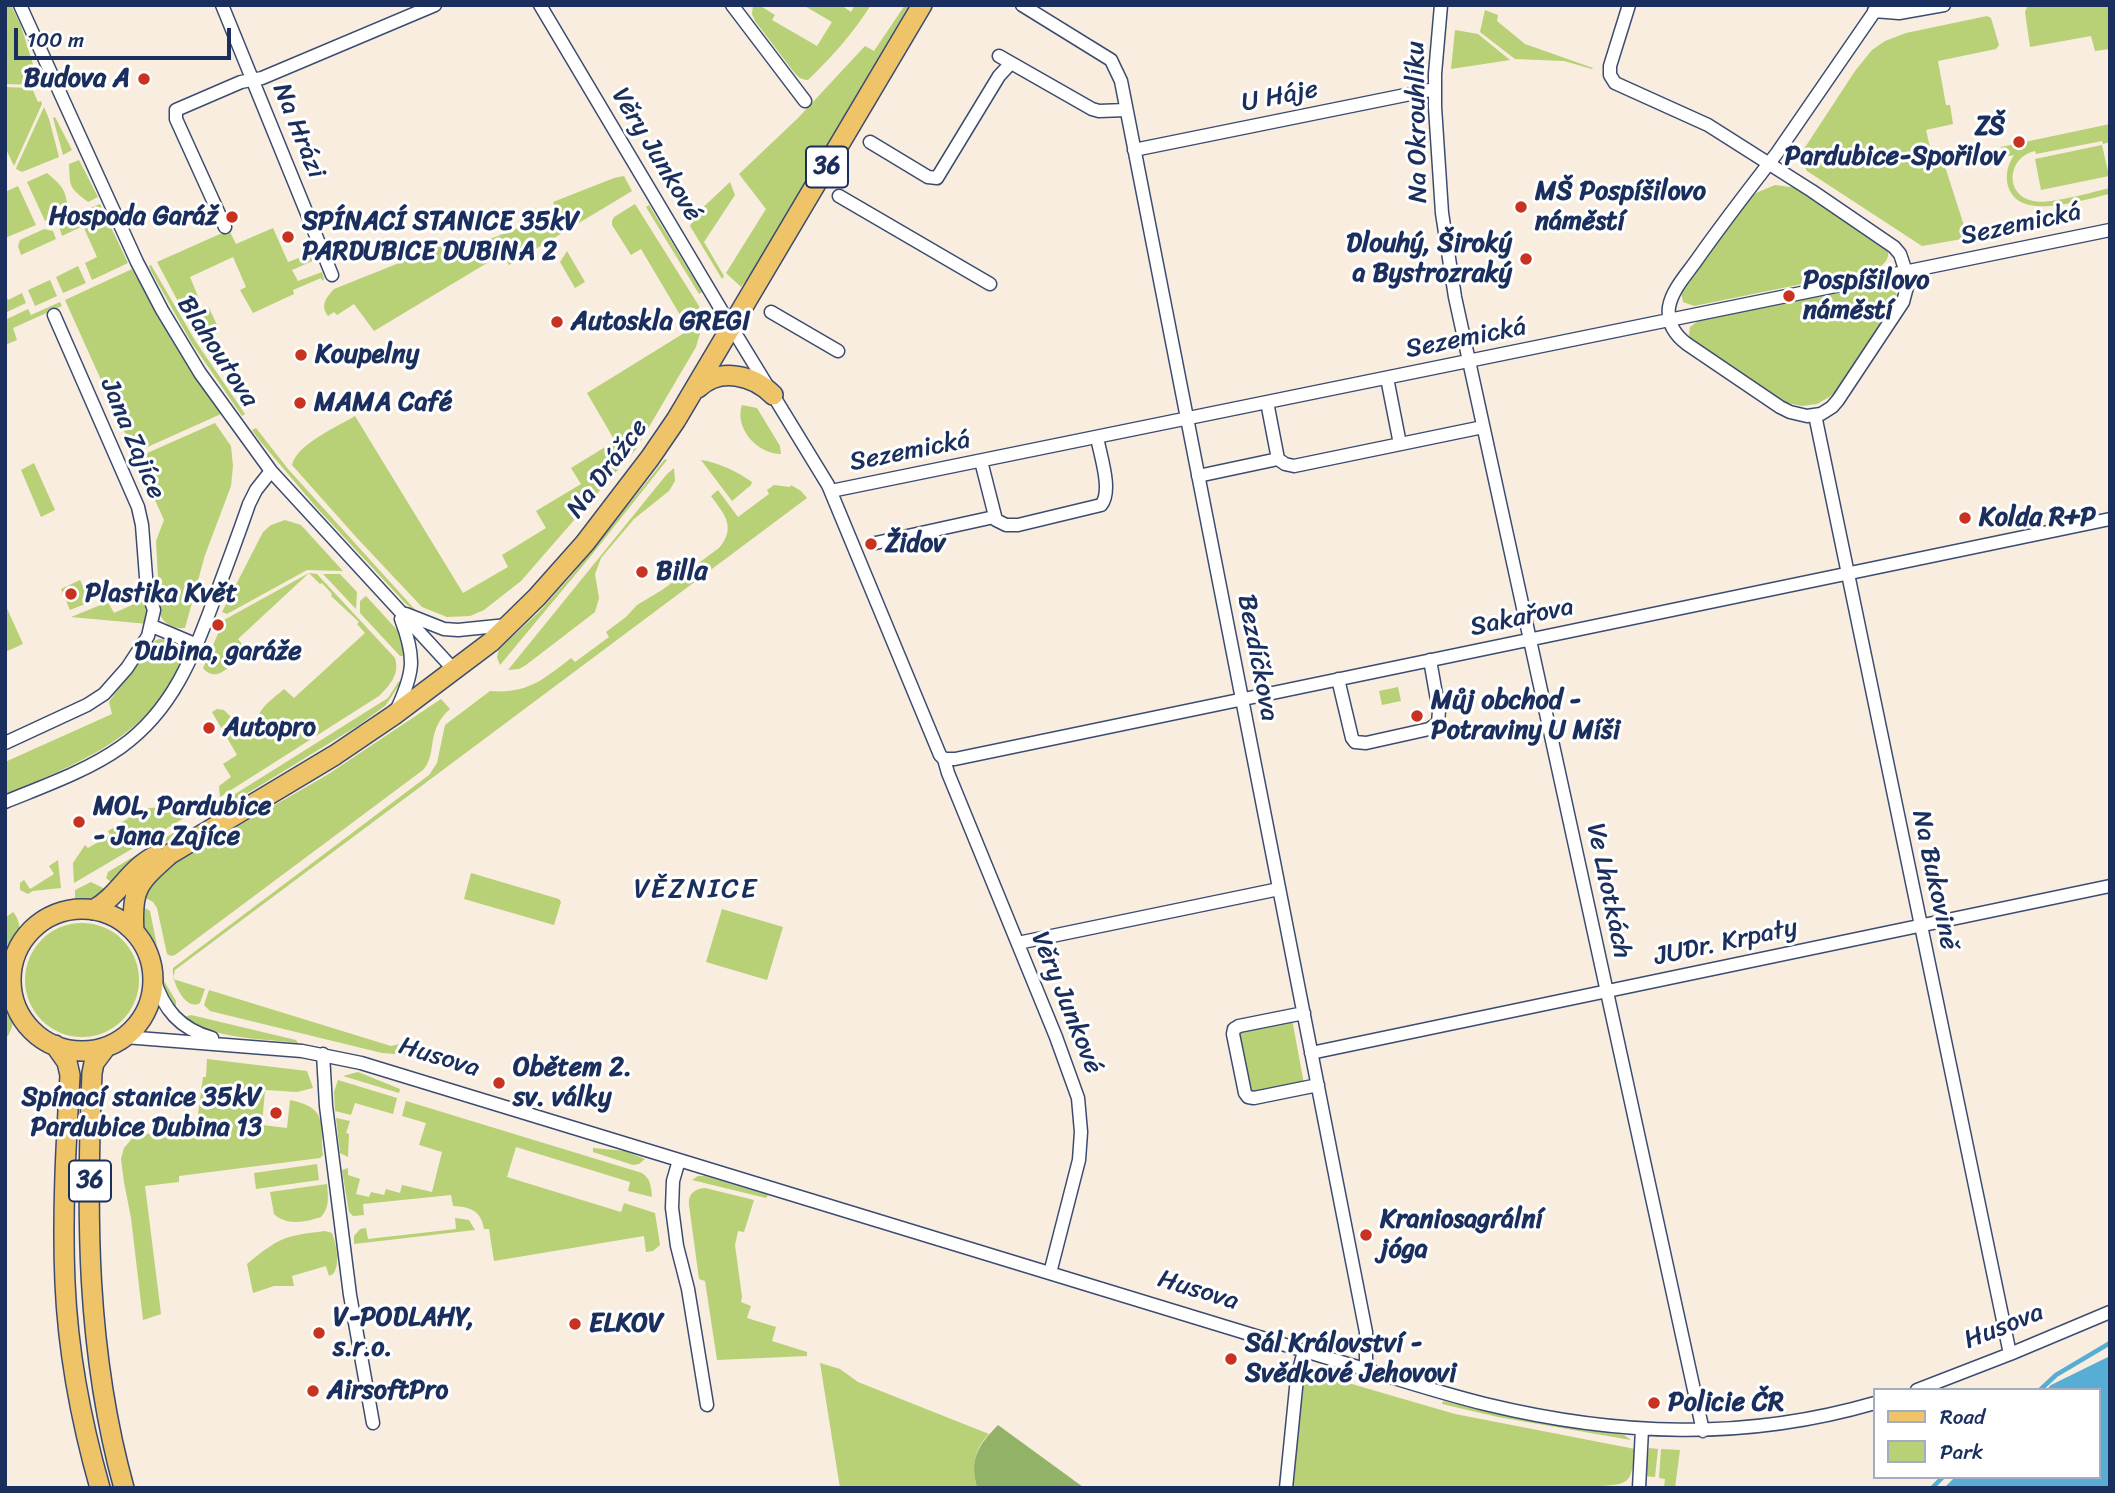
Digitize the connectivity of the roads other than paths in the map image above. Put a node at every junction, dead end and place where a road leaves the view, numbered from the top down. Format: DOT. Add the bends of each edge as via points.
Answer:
graph roads {
  1 [pos="20,5"];
  2 [pos="222,5"];
  3 [pos="435,5"];
  4 [pos="540,5"];
  5 [pos="732,5"];
  6 [pos="922,5"];
  7 [pos="1022,5"];
  8 [pos="1629,5"];
  9 [pos="1944,5"];
  10 [pos="1876,8"];
  11 [pos="1441,9"];
  12 [pos="999,56"];
  13 [pos="1011,63"];
  14 [pos="253,80"];
  15 [pos="1435,89"];
  16 [pos="805,101"];
  17 [pos="1126,110"];
  18 [pos="870,142"];
  19 [pos="1134,150"];
  20 [pos="1769,164"];
  21 [pos="839,195"];
  22 [pos="225,227"];
  23 [pos="2109,233"];
  24 [pos="1906,272"];
  25 [pos="332,275"];
  26 [pos="990,284"];
  27 [pos="771,312"];
  28 [pos="54,315"];
  29 [pos="1669,320"];
  30 [pos="732,328"];
  31 [pos="838,351"];
  32 [pos="1469,361"];
  33 [pos="1387,378"];
  34 [pos="773,395"];
  35 [pos="689,400"];
  36 [pos="1267,402"];
  37 [pos="1815,415"];
  38 [pos="1187,419"];
  39 [pos="1483,426"];
  40 [pos="1097,437"];
  41 [pos="1400,444"];
  42 [pos="1278,459"];
  43 [pos="981,461"];
  44 [pos="271,471"];
  45 [pos="1198,476"];
  46 [pos="831,491"];
  47 [pos="994,517"];
  48 [pos="2110,519"];
  49 [pos="871,544"];
  50 [pos="1847,574"];
  51 [pos="399,612"];
  52 [pos="509,625"];
  53 [pos="152,626"];
  54 [pos="1530,640"];
  55 [pos="197,645"];
  56 [pos="1430,660"];
  57 [pos="455,671"];
  58 [pos="1338,680"];
  59 [pos="1242,699"];
  60 [pos="394,715"];
  61 [pos="5,743"];
  62 [pos="944,758"];
  63 [pos="5,802"];
  64 [pos="197,837"];
  65 [pos="2110,886"];
  66 [pos="1279,889"];
  67 [pos="93,910"];
  68 [pos="1921,925"];
  69 [pos="134,931"];
  70 [pos="1018,943"];
  71 [pos="12,953"];
  72 [pos="153,978"];
  73 [pos="1607,991"];
  74 [pos="11,1001"];
  75 [pos="1304,1013"];
  76 [pos="125,1037"];
  77 [pos="55,1045"];
  78 [pos="106,1047"];
  79 [pos="260,1047"];
  80 [pos="1311,1053"];
  81 [pos="323,1054"];
  82 [pos="1318,1085"];
  83 [pos="679,1160"];
  84 [pos="1050,1273"];
  85 [pos="2110,1312"];
  86 [pos="1304,1351"];
  87 [pos="2010,1354"];
  88 [pos="1366,1369"];
  89 [pos="1922,1388"];
  90 [pos="1874,1403"];
  91 [pos="707,1405"];
  92 [pos="373,1423"];
  93 [pos="1642,1429"];
  94 [pos="1703,1431"];
  95 [pos="100,1488"];
  96 [pos="124,1488"];
  97 [pos="1286,1488"];
  98 [pos="1639,1488"];
  1 -- 44 [label="street, Blahoutova" via="162,310 200,373"];
  2 -- 14 [label="street, Na Hrázi"];
  3 -- 14 [label="street"];
  4 -- 30 [label="street, Věry Junkové"];
  5 -- 16 [label="street"];
  6 -- 30 [label="main road, Na Drážce / 36"];
  7 -- 17 [label="street, Bezdíčkova" via="1111,60"];
  8 -- 20 [label="street" via="1612,59 1610,75 1615,83 1699,120"];
  9 -- 10 [label="street" via="1899,13"];
  10 -- 20 [label="street"];
  11 -- 15 [label="street, Na Okrouhlíku"];
  12 -- 13 [label="street"];
  13 -- 17 [label="street" via="1092,109"];
  13 -- 18 [label="street" via="937,178"];
  14 -- 22 [label="street" via="175,113"];
  14 -- 25 [label="street, Na Hrázi"];
  15 -- 19 [label="street, U Háje"];
  15 -- 32 [label="street, Na Okrouhlíku" via="1446,242"];
  17 -- 19 [label="street, Bezdíčkova"];
  19 -- 38 [label="street, Bezdíčkova"];
  20 -- 24 [label="street" via="1887,240 1900,254"];
  20 -- 29 [label="street" via="1680,283"];
  21 -- 26 [label="street"];
  23 -- 24 [label="street, Sezemická"];
  24 -- 29 [label="street, Sezemická"];
  24 -- 37 [label="street" via="1903,302 1838,400"];
  27 -- 31 [label="street"];
  28 -- 53 [label="street, Jana Zajíce" via="141,517 146,580 154,610"];
  29 -- 32 [label="street, Sezemická"];
  29 -- 37 [label="street" via="1687,344 1780,407 1799,415"];
  30 -- 34 [label="street, Věry Junkové"];
  30 -- 35 [label="main road, Na Drážce / 36"];
  32 -- 33 [label="street, Sezemická"];
  32 -- 39 [label="street, Ve Lhotkách"];
  33 -- 36 [label="street, Sezemická"];
  33 -- 41 [label="street"];
  34 -- 35 [label="main road" via="754,381 718,376 704,383"];
  34 -- 46 [label="street, Věry Junkové"];
  35 -- 52 [label="main road, Na Drážce / 36" via="585,543"];
  36 -- 38 [label="street, Sezemická"];
  36 -- 42 [label="street"];
  37 -- 50 [label="street, Na Bukovině"];
  38 -- 40 [label="street, Sezemická"];
  38 -- 45 [label="street, Bezdíčkova"];
  39 -- 41 [label="street"];
  39 -- 54 [label="street, Ve Lhotkách"];
  40 -- 43 [label="street, Sezemická"];
  40 -- 47 [label="street" via="1107,487 1101,505 1011,526"];
  41 -- 42 [label="street" via="1294,466"];
  42 -- 45 [label="street"];
  43 -- 46 [label="street, Sezemická"];
  43 -- 47 [label="street"];
  44 -- 51 [label="street, Blahoutova"];
  44 -- 55 [label="street" via="249,504"];
  45 -- 59 [label="street, Bezdíčkova"];
  46 -- 62 [label="street, Věry Junkové"];
  47 -- 49 [label="street"];
  48 -- 50 [label="street, Sakařova"];
  50 -- 54 [label="street, Sakařova"];
  50 -- 68 [label="street, Na Bukovině"];
  51 -- 52 [label="street" via="439,629"];
  51 -- 57 [label="street, Blahoutova"];
  51 -- 60 [label="street" via="411,643 412,661"];
  52 -- 57 [label="main road, Na Drážce / 36"];
  53 -- 55 [label="street"];
  53 -- 61 [label="street" via="104,694"];
  54 -- 56 [label="street, Sakařova"];
  54 -- 73 [label="street, Ve Lhotkách"];
  55 -- 63 [label="street" via="175,690 155,717 121,747"];
  56 -- 58 [label="street, Sakařova"];
  56 -- 58 [label="street" via="1438,723 1366,743 1352,738"];
  57 -- 60 [label="main road, Na Drážce / 36"];
  58 -- 59 [label="street, Sakařova"];
  59 -- 62 [label="street, Sakařova"];
  59 -- 66 [label="street, Bezdíčkova"];
  60 -- 64 [label="main road, Na Drážce / 36"];
  62 -- 70 [label="street, Věry Junkové"];
  64 -- 67 [label="main road, Na Drážce / 36" via="138,866"];
  64 -- 69 [label="main road, Na Drážce / 36" via="170,854 140,884 134,898"];
  65 -- 68 [label="street, JUDr. Krpaty"];
  66 -- 70 [label="street"];
  66 -- 75 [label="street, Bezdíčkova"];
  67 -- 69 [label="main road" via="115,917"];
  67 -- 71 [label="main road, 36" via="71,910 49,918"];
  68 -- 73 [label="street, JUDr. Krpaty"];
  68 -- 87 [label="street, Na Bukovině"];
  69 -- 72 [label="main road, Husova / 36" via="148,951"];
  70 -- 84 [label="street, Věry Junkové" via="1074,1084 1080,1112 1079,1160"];
  71 -- 74 [label="main road, 36"];
  72 -- 76 [label="main road, Husova / 36" via="146,1011"];
  72 -- 79 [label="street, Husova" via="167,1009 186,1028"];
  73 -- 80 [label="street, JUDr. Krpaty"];
  73 -- 94 [label="street, Ve Lhotkách"];
  74 -- 77 [label="main road, 36" via="30,1028"];
  75 -- 80 [label="street, Bezdíčkova"];
  75 -- 82 [label="street" via="1236,1027 1238,1058 1248,1097"];
  76 -- 78 [label="main road, Husova / 36"];
  76 -- 79 [label="street, Husova"];
  77 -- 78 [label="main road, Husova / 36" via="75,1051"];
  77 -- 95 [label="main road, 36" via="70,1075 64,1240 69,1331 81,1411"];
  78 -- 96 [label="main road, 36" via="92,1073 90,1277 107,1423"];
  79 -- 81 [label="street, Husova"];
  80 -- 82 [label="street, Bezdíčkova"];
  81 -- 83 [label="street, Husova"];
  81 -- 92 [label="street" via="340,1224"];
  82 -- 88 [label="street, Bezdíčkova" via="1366,1332"];
  83 -- 84 [label="street, Husova"];
  83 -- 91 [label="street" via="672,1208"];
  84 -- 86 [label="street, Husova"];
  85 -- 87 [label="street, Husova"];
  86 -- 88 [label="street, Husova"];
  86 -- 97 [label="street"];
  87 -- 89 [label="street, Husova"];
  88 -- 93 [label="street, Husova" via="1521,1412"];
  90 -- 94 [label="street, Husova" via="1797,1422"];
  93 -- 94 [label="street, Husova"];
  93 -- 98 [label="street"];
}
